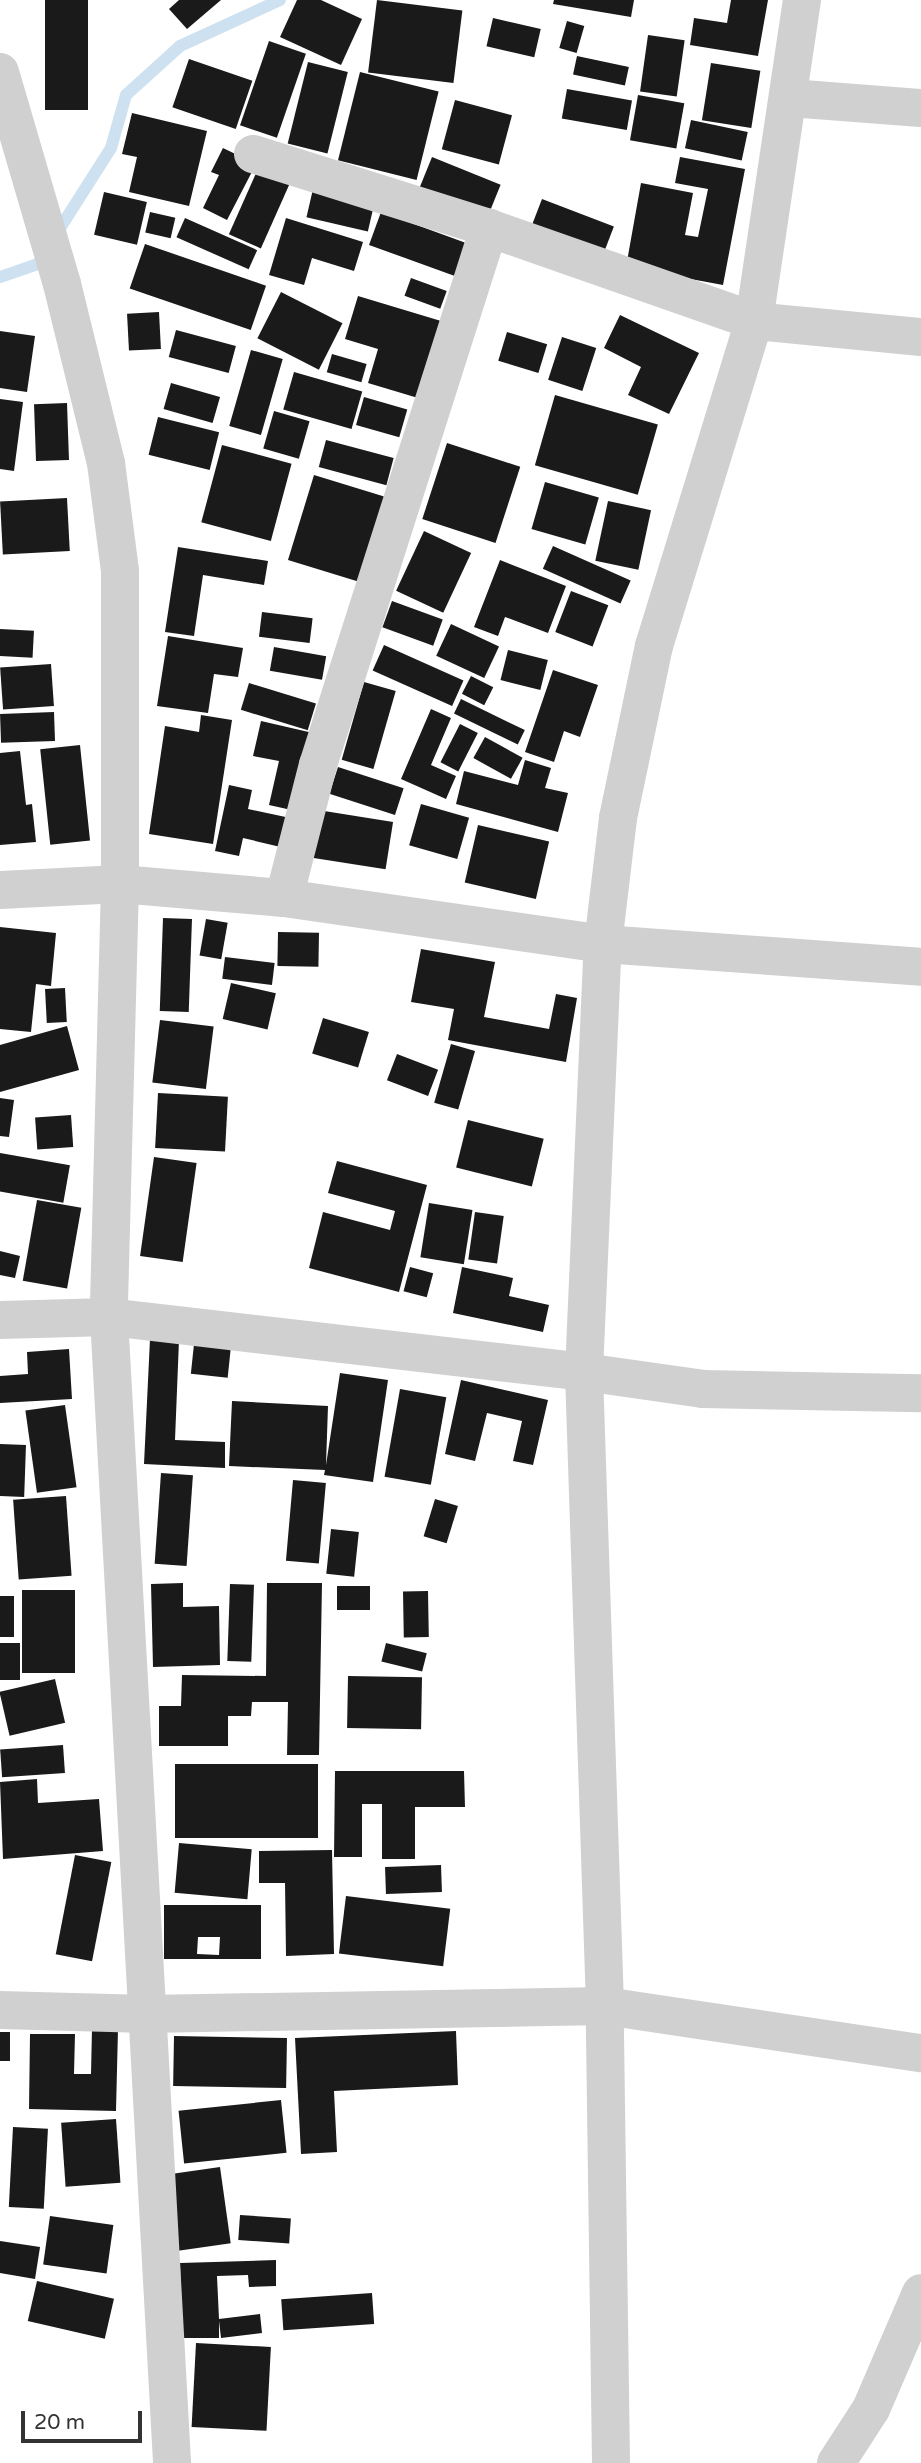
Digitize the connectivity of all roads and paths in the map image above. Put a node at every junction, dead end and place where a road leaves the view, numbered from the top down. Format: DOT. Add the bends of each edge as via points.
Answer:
graph roads {
  1 [pos="802,0"];
  2 [pos="0,72"];
  3 [pos="790,98"];
  4 [pos="921,108"];
  5 [pos="253,154"];
  6 [pos="489,228"];
  7 [pos="754,321"];
  8 [pos="921,337"];
  9 [pos="120,884"];
  10 [pos="0,890"];
  11 [pos="284,898"];
  12 [pos="603,944"];
  13 [pos="921,967"];
  14 [pos="109,1317"];
  15 [pos="0,1320"];
  16 [pos="584,1372"];
  17 [pos="921,1393"];
  18 [pos="605,2006"];
  19 [pos="0,2010"];
  20 [pos="147,2014"];
  21 [pos="921,2053"];
  22 [pos="921,2293"];
  23 [pos="172,2463"];
  24 [pos="611,2463"];
  25 [pos="836,2463"];
  1 -- 3 [label="street"];
  2 -- 9 [label="street" via="62,284 106,463 120,571"];
  3 -- 4 [label="street"];
  3 -- 7 [label="street"];
  5 -- 6 [label="street"];
  6 -- 7 [label="street"];
  6 -- 11 [label="street" via="318,765"];
  7 -- 8 [label="street"];
  7 -- 12 [label="street" via="654,646 618,818"];
  9 -- 10 [label="street"];
  9 -- 11 [label="street"];
  9 -- 14 [label="street"];
  11 -- 12 [label="street"];
  12 -- 13 [label="street"];
  12 -- 16 [label="street"];
  14 -- 15 [label="street"];
  14 -- 16 [label="street"];
  14 -- 20 [label="street"];
  16 -- 17 [label="street" via="703,1389"];
  16 -- 18 [label="street"];
  18 -- 20 [label="street"];
  18 -- 21 [label="street"];
  18 -- 24 [label="street"];
  19 -- 20 [label="street"];
  20 -- 23 [label="street"];
  22 -- 25 [label="street" via="872,2409"];
}
